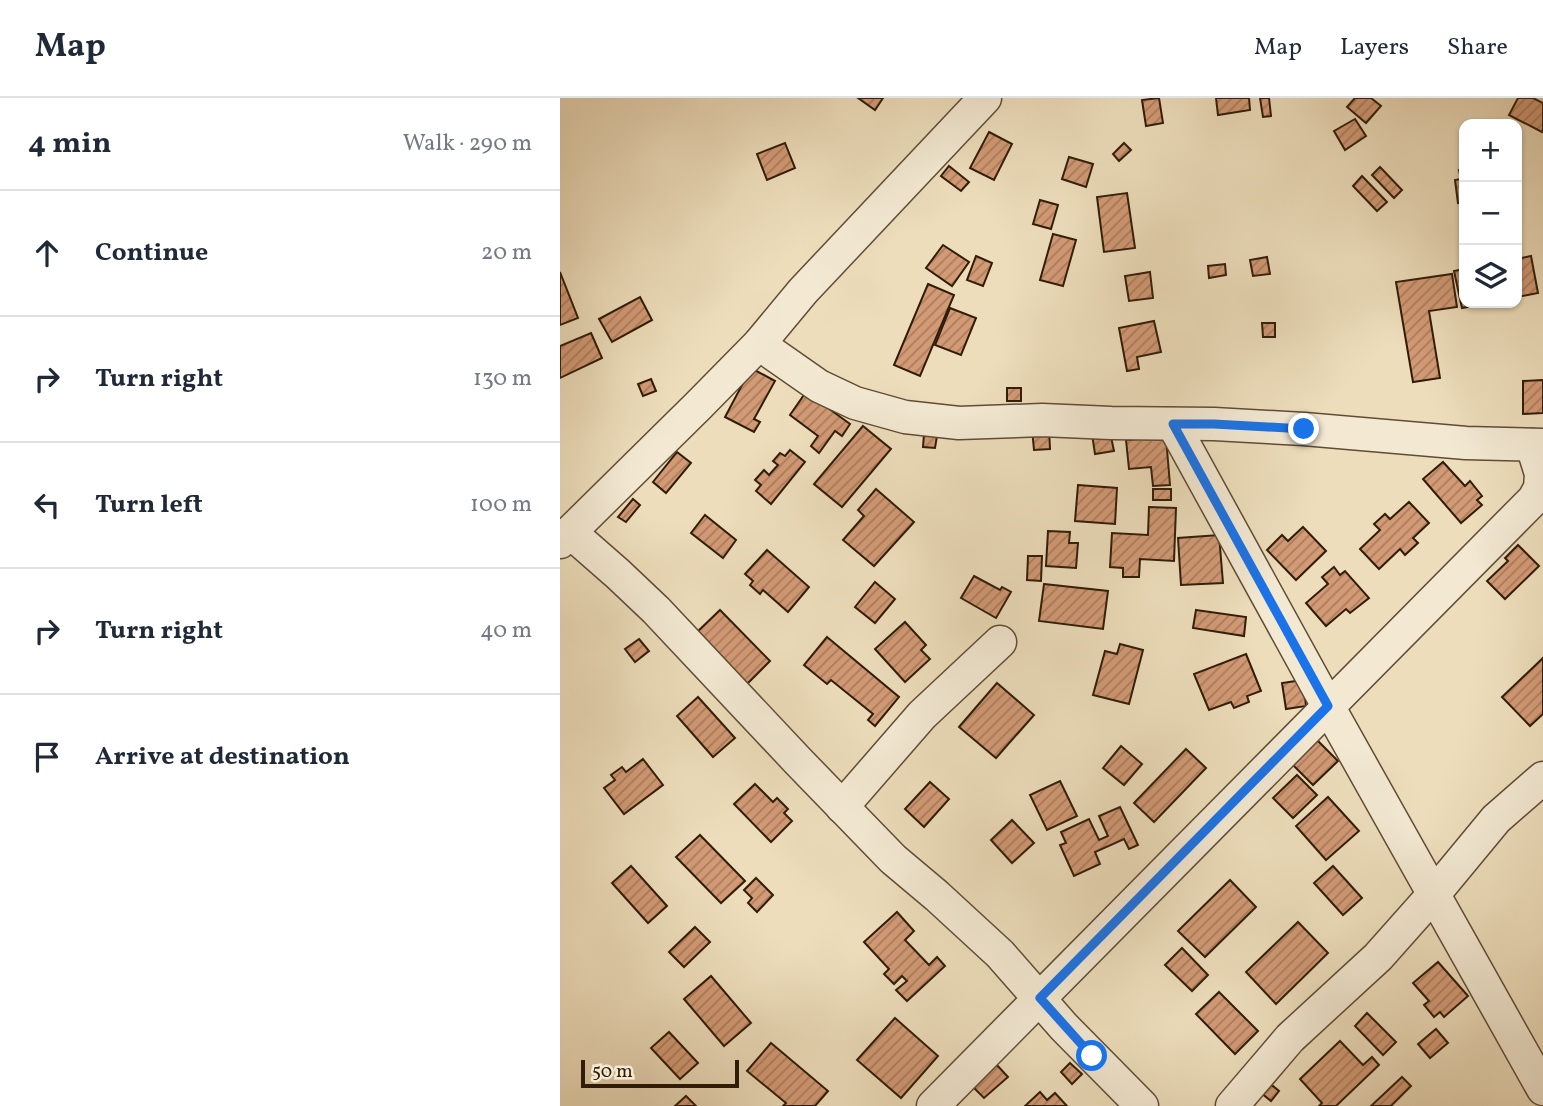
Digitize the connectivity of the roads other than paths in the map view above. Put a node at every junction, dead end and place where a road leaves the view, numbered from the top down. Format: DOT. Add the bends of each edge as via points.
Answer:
graph roads {
  1 [pos="985,98"];
  2 [pos="759,344"];
  3 [pos="1173,424"];
  4 [pos="1538,445"];
  5 [pos="565,537"];
  6 [pos="1000,642"];
  7 [pos="1328,706"];
  8 [pos="1543,778"];
  9 [pos="842,807"];
  10 [pos="1434,894"];
  11 [pos="1040,998"];
  12 [pos="1543,1089"];
  13 [pos="1543,1099"];
  14 [pos="933,1106"];
  15 [pos="1142,1106"];
  16 [pos="1232,1106"];
  17 [pos="1536,1106"];
  1 -- 2 [label="street"];
  2 -- 3 [label="street" via="819,386 855,403 905,417 959,423"];
  2 -- 5 [label="street"];
  3 -- 4 [label="street"];
  3 -- 7 [label="street"];
  4 -- 7 [label="street" via="1540,488 1534,499"];
  5 -- 9 [label="street" via="618,574 656,610"];
  6 -- 9 [label="street" via="922,715"];
  7 -- 10 [label="street"];
  7 -- 11 [label="street"];
  8 -- 10 [label="street" via="1496,819"];
  9 -- 11 [label="street" via="1000,954"];
  10 -- 12 [label="street"];
  10 -- 16 [label="street" via="1378,957 1290,1038"];
  11 -- 14 [label="street"];
  11 -- 15 [label="street"];
  13 -- 17 [label="street"];
}
